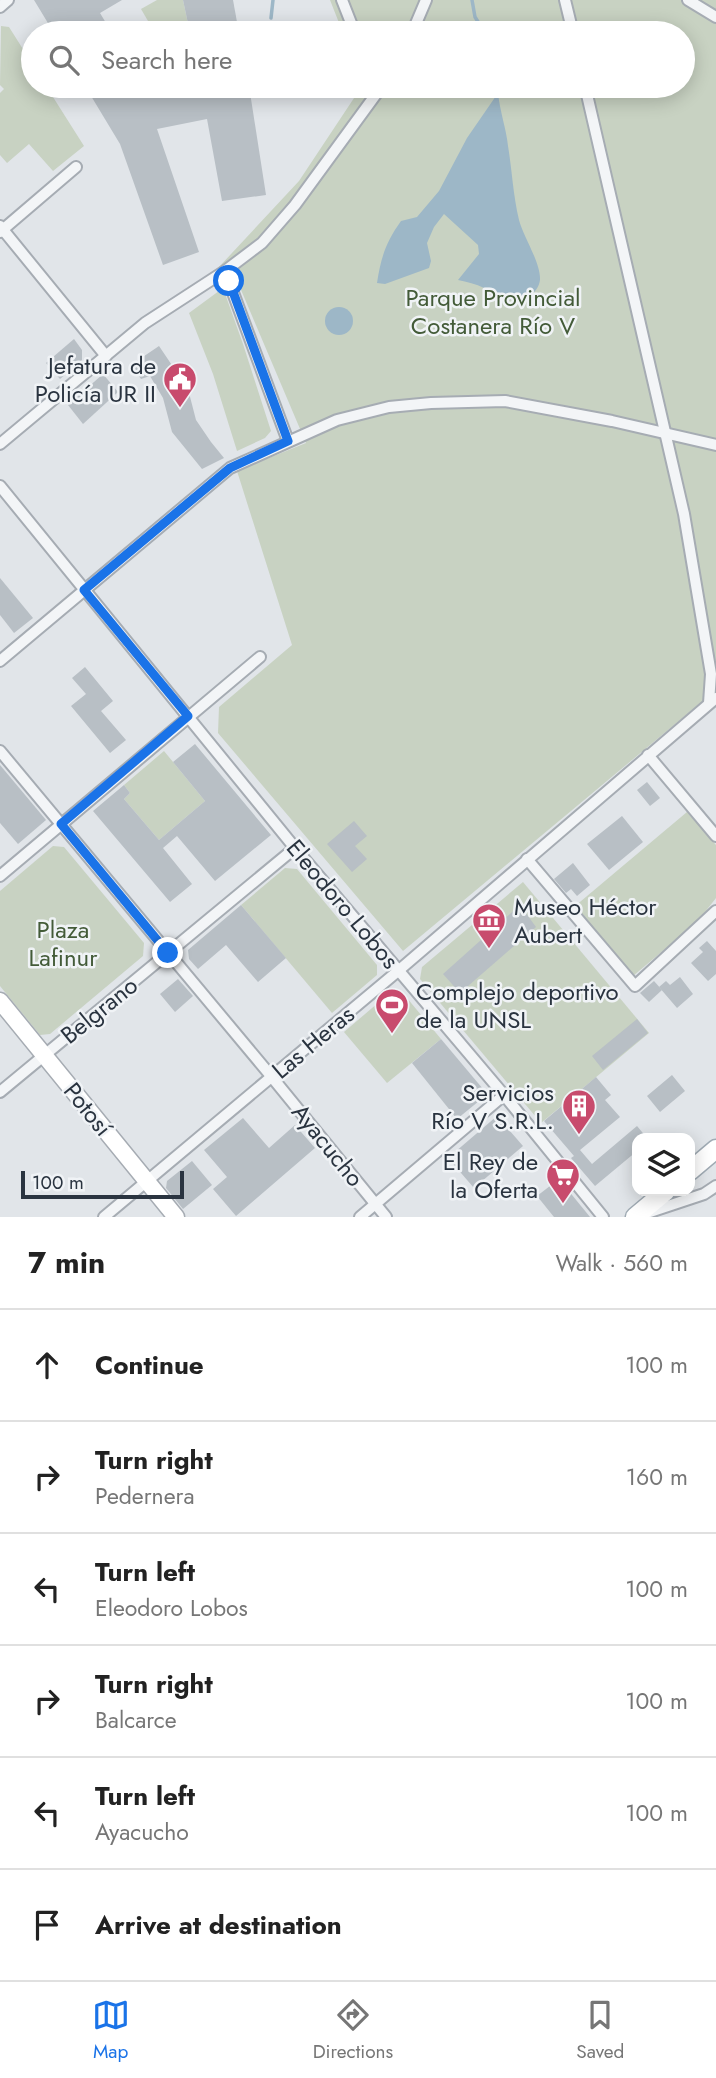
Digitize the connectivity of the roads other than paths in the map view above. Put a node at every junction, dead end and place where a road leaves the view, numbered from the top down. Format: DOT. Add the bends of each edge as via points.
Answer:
graph roads {
  1 [pos="8,0"];
  2 [pos="342,0"];
  3 [pos="426,0"];
  4 [pos="565,0"];
  5 [pos="688,0"];
  6 [pos="0,7"];
  7 [pos="716,17"];
  8 [pos="350,21"];
  9 [pos="417,21"];
  10 [pos="570,21"];
  11 [pos="372,98"];
  12 [pos="588,98"];
  13 [pos="76,167"];
  14 [pos="1,229"];
  15 [pos="225,271"];
  16 [pos="106,356"];
  17 [pos="664,433"];
  18 [pos="288,441"];
  19 [pos="0,444"];
  20 [pos="716,445"];
  21 [pos="0,486"];
  22 [pos="84,590"];
  23 [pos="260,657"];
  24 [pos="0,661"];
  25 [pos="713,701"];
  26 [pos="188,716"];
  27 [pos="0,751"];
  28 [pos="648,755"];
  29 [pos="61,824"];
  30 [pos="716,836"];
  31 [pos="295,848"];
  32 [pos="527,859"];
  33 [pos="0,876"];
  34 [pos="716,911"];
  35 [pos="168,953"];
  36 [pos="398,971"];
  37 [pos="0,1002"];
  38 [pos="44,1055"];
  39 [pos="271,1076"];
  40 [pos="0,1092"];
  41 [pos="504,1095"];
  42 [pos="716,1149"];
  43 [pos="695,1167"];
  44 [pos="146,1181"];
  45 [pos="716,1186"];
  46 [pos="660,1196"];
  47 [pos="375,1204"];
  48 [pos="104,1217"];
  49 [pos="176,1217"];
  50 [pos="360,1217"];
  51 [pos="386,1217"];
  52 [pos="603,1217"];
  53 [pos="635,1217"];
  1 -- 6 [label="street"];
  2 -- 8 [label="street"];
  3 -- 9 [label="street"];
  4 -- 10 [label="street"];
  5 -- 7 [label="street"];
  11 -- 15 [label="street" via="280,223"];
  12 -- 17 [label="street"];
  13 -- 14 [label="street"];
  14 -- 16 [label="street"];
  15 -- 16 [label="street" via="145,323"];
  15 -- 18 [label="street"];
  16 -- 19 [label="street"];
  17 -- 18 [label="street" via="505,401 388,407 337,420"];
  17 -- 20 [label="street"];
  17 -- 25 [label="street" via="684,514"];
  18 -- 22 [label="street" via="230,468"];
  21 -- 22 [label="street, Eleodoro Lobos"];
  22 -- 24 [label="street"];
  22 -- 26 [label="street, Eleodoro Lobos"];
  23 -- 26 [label="street"];
  25 -- 28 [label="street, Las Heras"];
  26 -- 29 [label="street"];
  26 -- 31 [label="street, Eleodoro Lobos"];
  27 -- 29 [label="street, Ayacucho"];
  28 -- 30 [label="street"];
  28 -- 32 [label="street, Las Heras"];
  29 -- 33 [label="street"];
  29 -- 35 [label="street, Ayacucho"];
  31 -- 35 [label="street, Belgrano"];
  31 -- 36 [label="street, Eleodoro Lobos"];
  32 -- 34 [label="street" via="635,986"];
  32 -- 36 [label="street, Las Heras"];
  35 -- 38 [label="street, Belgrano"];
  35 -- 39 [label="street, Ayacucho"];
  36 -- 39 [label="street, Las Heras"];
  36 -- 41 [label="street, Eleodoro Lobos"];
  37 -- 38 [label="main road, Potosí"];
  38 -- 40 [label="street, Belgrano"];
  38 -- 44 [label="main road, Potosí"];
  39 -- 44 [label="street, Las Heras"];
  39 -- 47 [label="street, Ayacucho"];
  41 -- 47 [label="street"];
  41 -- 52 [label="street, Eleodoro Lobos"];
  42 -- 43 [label="main road"];
  44 -- 48 [label="street, Las Heras"];
  44 -- 49 [label="main road, Potosí"];
  45 -- 53 [label="street"];
  46 -- 53 [label="main road"];
  47 -- 50 [label="street"];
  47 -- 51 [label="street, Ayacucho"];
}
